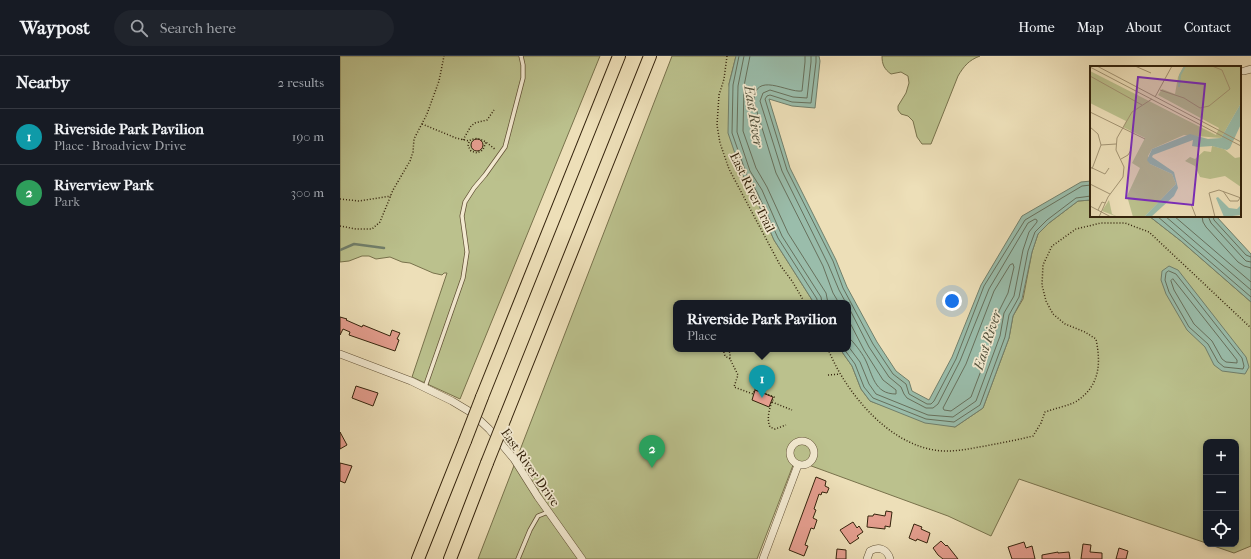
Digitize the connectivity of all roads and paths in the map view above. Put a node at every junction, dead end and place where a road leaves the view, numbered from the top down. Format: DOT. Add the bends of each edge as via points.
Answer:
graph roads {
  1 [pos="444,56"];
  2 [pos="521,56"];
  3 [pos="619,56"];
  4 [pos="650,56"];
  5 [pos="727,56"];
  6 [pos="494,110"];
  7 [pos="422,124"];
  8 [pos="463,140"];
  9 [pos="469,141"];
  10 [pos="486,142"];
  11 [pos="501,153"];
  12 [pos="391,196"];
  13 [pos="340,199"];
  14 [pos="340,226"];
  15 [pos="803,300"];
  16 [pos="1251,328"];
  17 [pos="723,352"];
  18 [pos="730,352"];
  19 [pos="829,352"];
  20 [pos="340,354"];
  21 [pos="730,359"];
  22 [pos="840,374"];
  23 [pos="828,375"];
  24 [pos="426,387"];
  25 [pos="772,402"];
  26 [pos="792,410"];
  27 [pos="786,425"];
  28 [pos="798,465"];
  29 [pos="548,512"];
  30 [pos="418,559"];
  31 [pos="450,559"];
  32 [pos="518,559"];
  33 [pos="582,559"];
  34 [pos="763,559"];
  35 [pos="867,559"];
  36 [pos="890,559"];
  1 -- 7 [label="path" via="439,81"];
  2 -- 11 [label="lane" via="523,78 505,147"];
  3 -- 30 [label="highway, bridge"];
  4 -- 31 [label="highway, bridge"];
  5 -- 15 [label="path, East River Trail" via="719,95 717,125 720,143 729,169 780,265"];
  6 -- 8 [label="path" via="487,120 471,126"];
  7 -- 8 [label="path"];
  7 -- 12 [label="path" via="414,139 410,161"];
  8 -- 9 [label="path"];
  9 -- 10 [label="path" via="478,138"];
  9 -- 10 [label="path" via="471,151 477,153 483,150"];
  10 -- 11 [label="path"];
  11 -- 24 [label="lane" via="465,202 462,216 466,252 463,278"];
  12 -- 13 [label="path" via="359,201"];
  12 -- 14 [label="path" via="380,222 372,229"];
  16 -- 22 [label="path" via="1149,232 1125,222 1101,223 1076,229 1052,246 1043,265 1042,285 1053,314 1065,324 1096,339 1100,356 1098,376 1076,401 1044,412 1033,436 958,450 934,450 906,442 868,412"];
  17 -- 21 [label="path"];
  18 -- 21 [label="path"];
  19 -- 22 [label="path"];
  20 -- 24 [label="street, East River Drive"];
  21 -- 25 [label="path" via="738,375 734,387 753,394 755,389 774,396"];
  22 -- 23 [label="path"];
  24 -- 29 [label="street, East River Drive" via="472,413 489,429 514,459"];
  25 -- 26 [label="path"];
  25 -- 27 [label="path" via="769,408 770,427 774,429"];
  28 -- 34 [label="street"];
  29 -- 32 [label="lane" via="538,516"];
  29 -- 33 [label="street, East River Drive"];
  35 -- 36 [label="street" via="870,551 877,548 884,550"];
}
